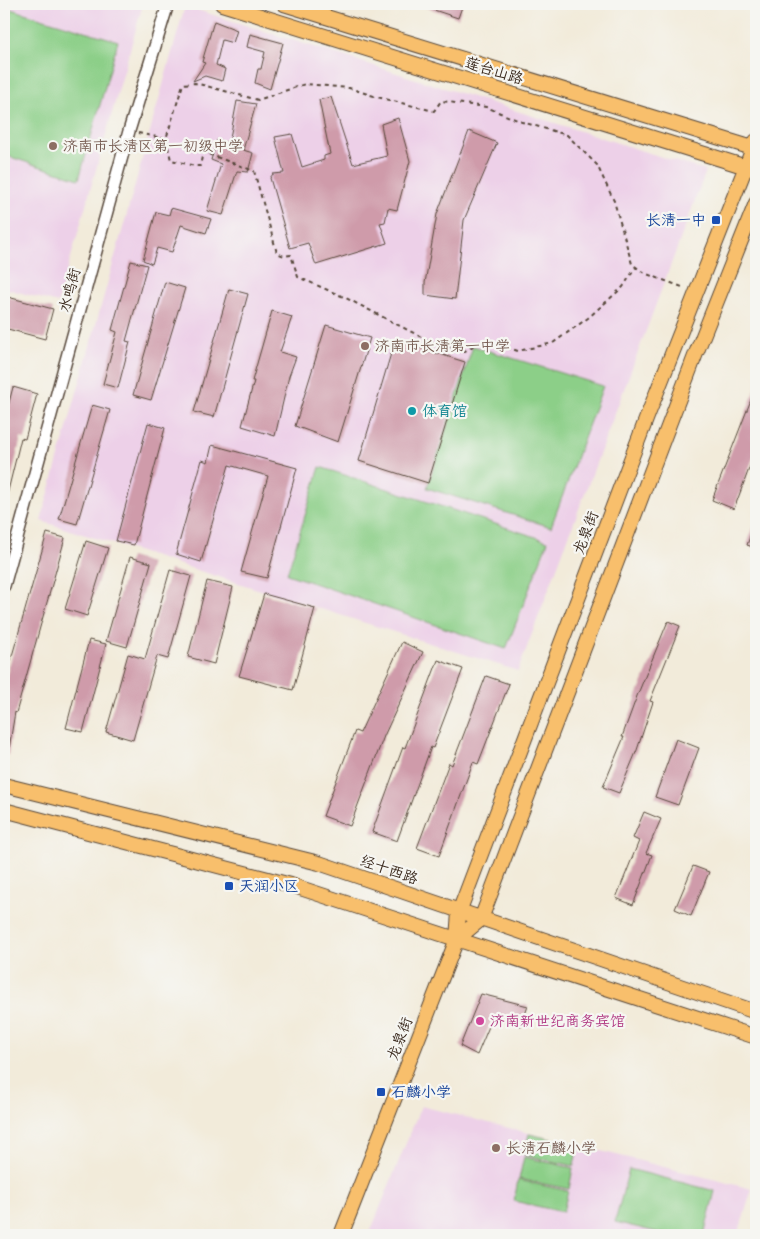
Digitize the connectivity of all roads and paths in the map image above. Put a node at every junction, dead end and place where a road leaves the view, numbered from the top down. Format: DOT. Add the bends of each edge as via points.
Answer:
graph roads {
  1 [pos="168,4"];
  2 [pos="222,4"];
  3 [pos="284,4"];
  4 [pos="129,131"];
  5 [pos="166,139"];
  6 [pos="755,146"];
  7 [pos="751,168"];
  8 [pos="756,203"];
  9 [pos="636,266"];
  10 [pos="696,292"];
  11 [pos="4,586"];
  12 [pos="4,785"];
  13 [pos="4,810"];
  14 [pos="460,912"];
  15 [pos="481,919"];
  16 [pos="457,939"];
  17 [pos="756,1012"];
  18 [pos="756,1036"];
  19 [pos="341,1235"];
  1 -- 4 [label="street, 水鸣街"];
  2 -- 7 [label="main road, 莲台山路"];
  3 -- 6 [label="main road, 莲台山路"];
  4 -- 5 [label="path"];
  4 -- 11 [label="street, 水鸣街"];
  5 -- 9 [label="path" via="183,84 195,84 258,100 305,84 349,88 434,111 441,101 486,107 567,135 597,165 614,201 632,264"];
  5 -- 9 [label="path" via="171,160 200,166 203,152 254,171 277,253 291,255 298,277 431,342 466,351 482,340 518,351 553,344 623,287"];
  6 -- 7 [label="main road, 龙泉街"];
  7 -- 10 [label="main road, 龙泉街"];
  8 -- 15 [label="main road, 龙泉街"];
  9 -- 10 [label="path" via="644,273"];
  10 -- 14 [label="main road, 龙泉街"];
  12 -- 14 [label="main road, 经十西路" via="319,863"];
  13 -- 16 [label="main road" via="291,885"];
  14 -- 15 [label="main road, 经十西路"];
  14 -- 16 [label="main road, 龙泉街"];
  15 -- 16 [label="main road, 龙泉街"];
  15 -- 17 [label="main road, 经十西路"];
  16 -- 18 [label="main road"];
  16 -- 19 [label="main road, 龙泉街"];
}
